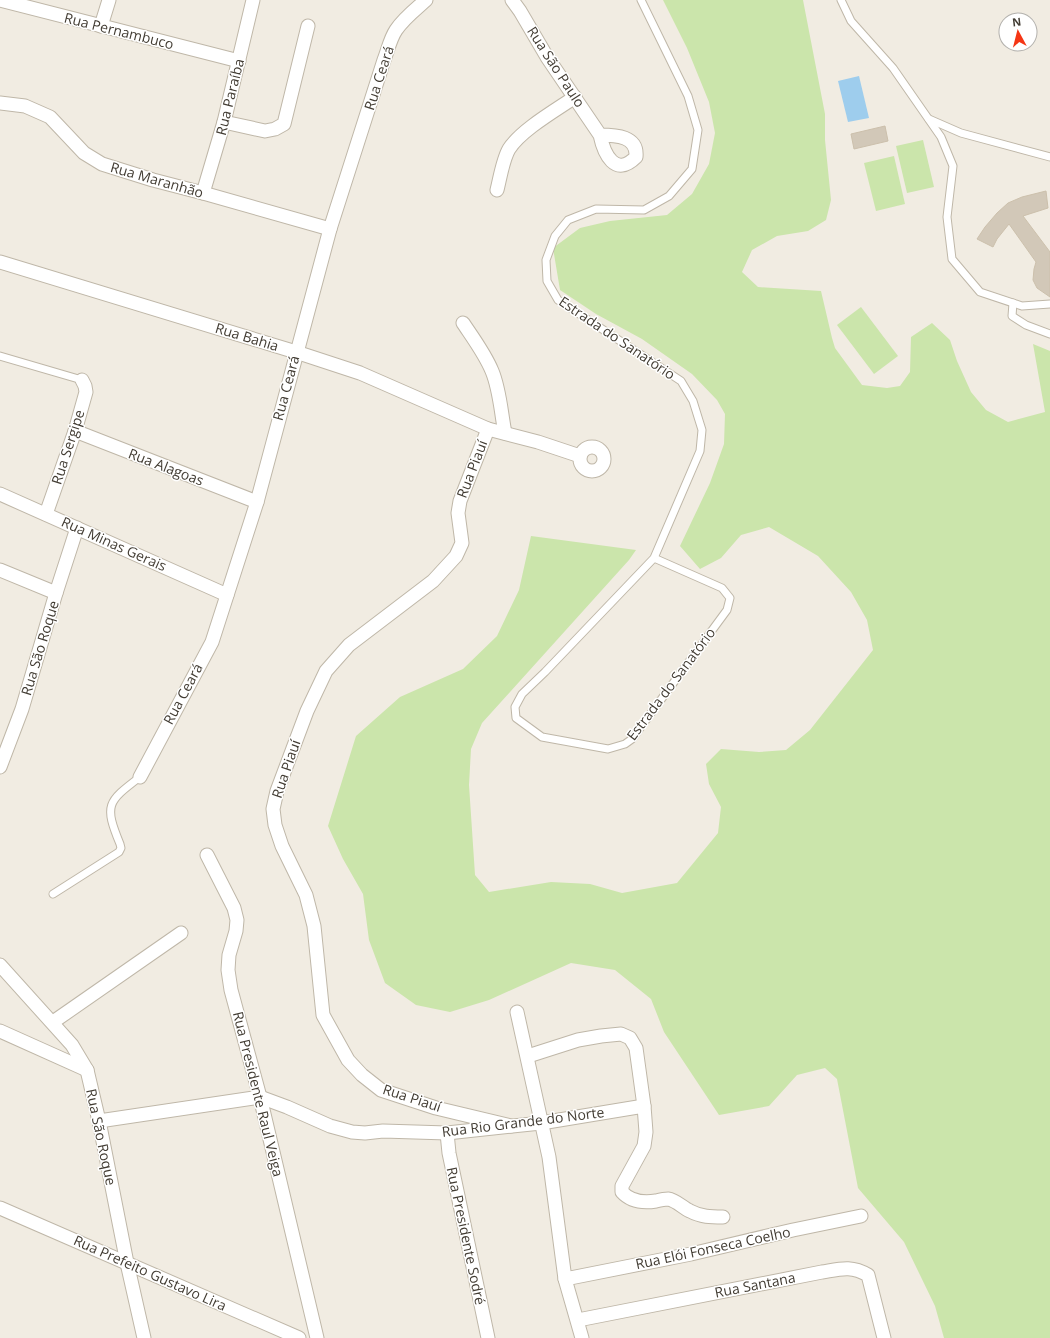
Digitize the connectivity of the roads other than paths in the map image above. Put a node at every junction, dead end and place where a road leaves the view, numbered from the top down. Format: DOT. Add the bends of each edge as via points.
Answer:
graph roads {
  1 [pos="0,0"];
  2 [pos="108,0"];
  3 [pos="253,0"];
  4 [pos="426,0"];
  5 [pos="512,0"];
  6 [pos="641,0"];
  7 [pos="841,0"];
  8 [pos="101,26"];
  9 [pos="308,26"];
  10 [pos="239,61"];
  11 [pos="575,97"];
  12 [pos="0,103"];
  13 [pos="928,119"];
  14 [pos="224,122"];
  15 [pos="600,135"];
  16 [pos="1050,157"];
  17 [pos="497,190"];
  18 [pos="203,193"];
  19 [pos="330,229"];
  20 [pos="0,262"];
  21 [pos="1013,303"];
  22 [pos="1050,304"];
  23 [pos="463,323"];
  24 [pos="1050,334"];
  25 [pos="296,352"];
  26 [pos="0,356"];
  27 [pos="82,380"];
  28 [pos="488,429"];
  29 [pos="75,431"];
  30 [pos="505,433"];
  31 [pos="580,456"];
  32 [pos="0,494"];
  33 [pos="257,502"];
  34 [pos="46,514"];
  35 [pos="77,528"];
  36 [pos="654,558"];
  37 [pos="0,570"];
  38 [pos="56,593"];
  39 [pos="227,595"];
  40 [pos="0,767"];
  41 [pos="140,777"];
  42 [pos="207,855"];
  43 [pos="53,894"];
  44 [pos="181,933"];
  45 [pos="0,965"];
  46 [pos="517,1012"];
  47 [pos="53,1022"];
  48 [pos="0,1031"];
  49 [pos="528,1056"];
  50 [pos="87,1070"];
  51 [pos="260,1097"];
  52 [pos="644,1106"];
  53 [pos="98,1121"];
  54 [pos="541,1123"];
  55 [pos="511,1126"];
  56 [pos="447,1134"];
  57 [pos="0,1208"];
  58 [pos="861,1216"];
  59 [pos="723,1217"];
  60 [pos="126,1263"];
  61 [pos="565,1280"];
  62 [pos="578,1320"];
  63 [pos="880,1337"];
  64 [pos="144,1338"];
  65 [pos="299,1338"];
  66 [pos="317,1338"];
  67 [pos="488,1338"];
  68 [pos="582,1338"];
  1 -- 8 [label="street, Rua Pernambuco"];
  2 -- 8 [label="street"];
  3 -- 10 [label="street, Rua Paraíba"];
  4 -- 19 [label="street, Rua Ceará" via="406,18 391,40"];
  5 -- 11 [label="street, Rua São Paulo"];
  6 -- 36 [label="lane, Estrada do Sanatório" via="688,96 698,130 692,169 669,196 644,210 596,209 568,220 555,236 546,260 547,281 558,300 681,381 693,401 702,430 700,451"];
  7 -- 13 [label="lane" via="851,21 894,68"];
  8 -- 10 [label="street, Rua Pernambuco"];
  9 -- 14 [label="street" via="284,124 265,131"];
  10 -- 14 [label="street, Rua Paraíba"];
  11 -- 15 [label="street, Rua São Paulo"];
  11 -- 17 [label="street" via="532,126 515,141 508,150"];
  12 -- 18 [label="street, Rua Maranhão" via="25,106 50,117 84,153 102,164"];
  13 -- 16 [label="lane" via="961,132"];
  13 -- 21 [label="lane" via="941,137 953,166 947,217 952,259 980,292"];
  14 -- 18 [label="street, Rua Paraíba"];
  18 -- 19 [label="street, Rua Maranhão"];
  19 -- 25 [label="street, Rua Ceará"];
  20 -- 25 [label="street, Rua Bahia"];
  21 -- 22 [label="lane" via="1022,306"];
  21 -- 24 [label="lane" via="1012,316 1026,325"];
  23 -- 30 [label="street" via="492,372"];
  25 -- 28 [label="street, Rua Bahia" via="360,373"];
  25 -- 33 [label="street, Rua Ceará"];
  26 -- 27 [label="lane"];
  27 -- 29 [label="street, Rua Sergipe" via="86,392"];
  28 -- 30 [label="street, Rua Bahia"];
  28 -- 55 [label="street, Rua Piauí" via="460,501 458,513 462,543 456,556 428,586 349,646 326,671 307,711 277,791 273,809 275,825 306,895 314,926 323,1015 348,1060 362,1076 381,1090 436,1108"];
  29 -- 33 [label="street, Rua Alagoas"];
  29 -- 34 [label="street, Rua Sergipe"];
  30 -- 31 [label="street, Rua Bahia"];
  32 -- 34 [label="street, Rua Minas Gerais"];
  33 -- 39 [label="street, Rua Ceará"];
  34 -- 35 [label="street, Rua Minas Gerais"];
  35 -- 38 [label="street, Rua São Roque"];
  35 -- 39 [label="street, Rua Minas Gerais"];
  36 -- 36 [label="lane, Estrada do Sanatório" via="722,588 730,598 727,610 632,739 626,744 608,749 542,737 516,718 515,707 522,694"];
  37 -- 38 [label="street"];
  38 -- 40 [label="street, Rua São Roque" via="22,709"];
  39 -- 41 [label="street, Rua Ceará" via="212,642"];
  41 -- 43 [label="lane" via="115,798 110,808 121,848 119,852"];
  42 -- 51 [label="street, Rua Presidente Raul Veiga" via="234,908 237,920 228,970"];
  44 -- 47 [label="street"];
  45 -- 47 [label="street, Rua São Roque"];
  46 -- 49 [label="street"];
  47 -- 50 [label="street, Rua São Roque" via="72,1045"];
  48 -- 50 [label="street"];
  49 -- 52 [label="street" via="578,1040 621,1034 630,1038 636,1048"];
  49 -- 54 [label="street"];
  50 -- 53 [label="street, Rua São Roque"];
  51 -- 53 [label="street, Rua Rio Grande do Norte"];
  51 -- 56 [label="street, Rua Rio Grande do Norte" via="330,1126 352,1132"];
  51 -- 66 [label="street, Rua Presidente Raul Veiga"];
  52 -- 54 [label="street, Rua Rio Grande do Norte"];
  52 -- 59 [label="street" via="644,1146 622,1186 622,1192 638,1202 669,1199 703,1217"];
  53 -- 60 [label="street, Rua São Roque"];
  54 -- 55 [label="street, Rua Rio Grande do Norte"];
  54 -- 61 [label="street" via="549,1157"];
  55 -- 56 [label="street, Rua Rio Grande do Norte"];
  56 -- 67 [label="street, Rua Presidente Sodré"];
  57 -- 60 [label="street, Rua Prefeito Gustavo Lira"];
  58 -- 61 [label="street, Rua Elói Fonseca Coelho"];
  60 -- 64 [label="street, Rua São Roque"];
  60 -- 65 [label="street, Rua Prefeito Gustavo Lira"];
  61 -- 62 [label="street"];
  62 -- 63 [label="street, Rua Santana" via="849,1268 858,1269 868,1275"];
  62 -- 68 [label="street"];
}
